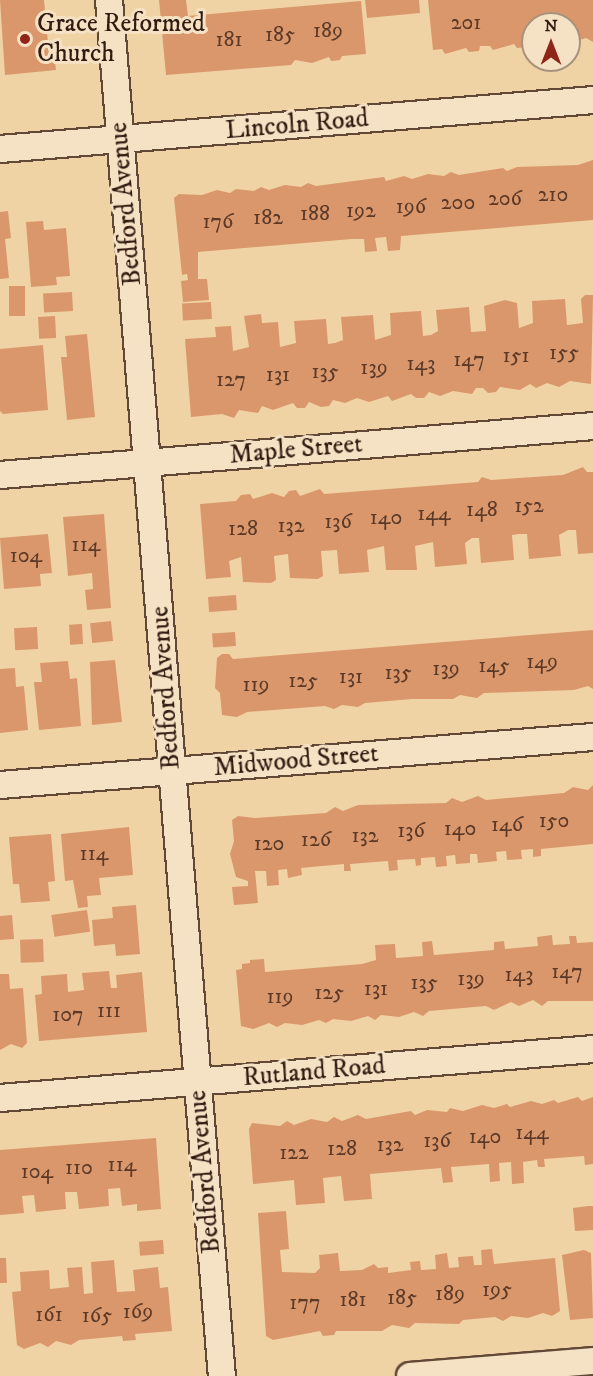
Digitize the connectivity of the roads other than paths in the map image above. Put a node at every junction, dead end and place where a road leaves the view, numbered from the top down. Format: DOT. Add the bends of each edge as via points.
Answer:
graph roads {
  1 [pos="109,0"];
  2 [pos="593,100"];
  3 [pos="121,139"];
  4 [pos="0,149"];
  5 [pos="593,426"];
  6 [pos="149,462"];
  7 [pos="0,475"];
  8 [pos="593,737"];
  9 [pos="173,771"];
  10 [pos="0,785"];
  11 [pos="593,1049"];
  12 [pos="198,1081"];
  13 [pos="0,1098"];
  14 [pos="593,1361"];
  15 [pos="222,1376"];
  16 [pos="410,1376"];
  1 -- 3 [label="street, Bedford Avenue"];
  2 -- 3 [label="street, Lincoln Road"];
  3 -- 4 [label="street, Lincoln Road"];
  3 -- 6 [label="street, Bedford Avenue"];
  5 -- 6 [label="street, Maple Street"];
  6 -- 7 [label="street, Maple Street"];
  6 -- 9 [label="street, Bedford Avenue"];
  8 -- 9 [label="street, Midwood Street"];
  9 -- 10 [label="street, Midwood Street"];
  9 -- 12 [label="street, Bedford Avenue"];
  11 -- 12 [label="street, Rutland Road"];
  12 -- 13 [label="street, Rutland Road"];
  12 -- 15 [label="street, Bedford Avenue"];
  14 -- 16 [label="street"];
}
